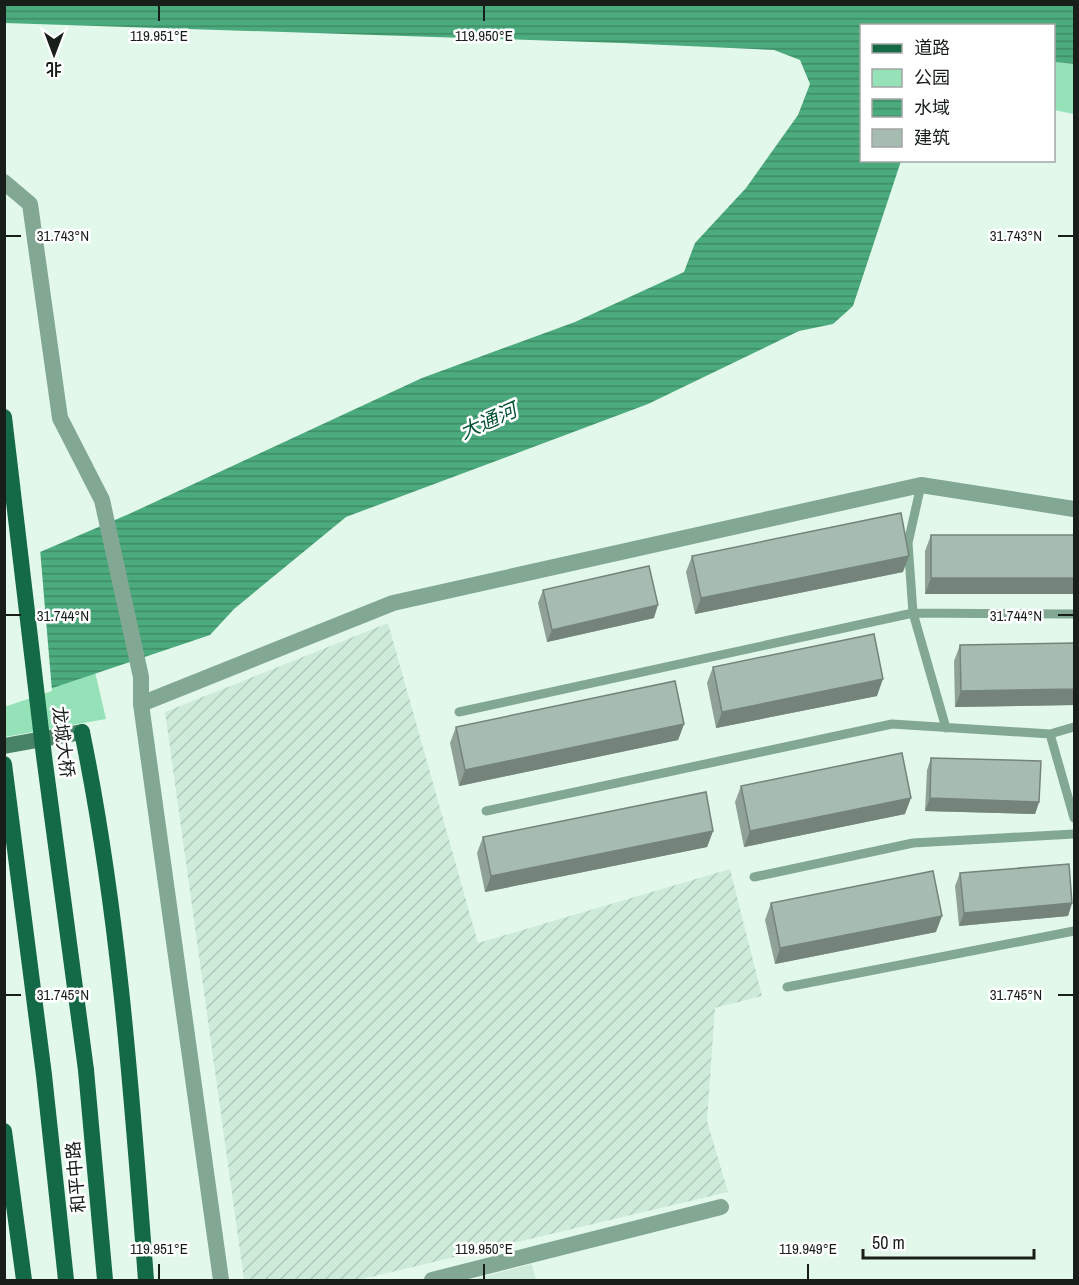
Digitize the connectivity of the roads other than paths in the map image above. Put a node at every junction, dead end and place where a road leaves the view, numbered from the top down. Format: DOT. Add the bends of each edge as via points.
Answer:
graph roads {
  1 [pos="4,182"];
  2 [pos="4,417"];
  3 [pos="921,485"];
  4 [pos="1074,509"];
  5 [pos="913,613"];
  6 [pos="1074,614"];
  7 [pos="141,704"];
  8 [pos="459,712"];
  9 [pos="946,728"];
  10 [pos="1074,728"];
  11 [pos="1050,734"];
  12 [pos="4,746"];
  13 [pos="4,764"];
  14 [pos="486,811"];
  15 [pos="1074,818"];
  16 [pos="1074,834"];
  17 [pos="754,878"];
  18 [pos="1074,931"];
  19 [pos="787,987"];
  20 [pos="86,1070"];
  21 [pos="4,1131"];
  22 [pos="6,1151"];
  23 [pos="721,1207"];
  24 [pos="24,1281"];
  25 [pos="66,1281"];
  26 [pos="105,1281"];
  27 [pos="146,1281"];
  28 [pos="221,1281"];
  29 [pos="432,1281"];
  1 -- 7 [label="street" via="30,204 60,418 102,500 141,677"];
  2 -- 20 [label="main road, 龙城大桥, bridge"];
  3 -- 4 [label="street"];
  3 -- 5 [label="lane" via="908,543"];
  3 -- 7 [label="street" via="393,603"];
  5 -- 6 [label="lane"];
  5 -- 8 [label="lane"];
  5 -- 9 [label="lane"];
  7 -- 28 [label="street"];
  9 -- 11 [label="lane"];
  9 -- 14 [label="lane" via="892,724"];
  10 -- 11 [label="lane"];
  11 -- 15 [label="lane"];
  12 -- 27 [label="main road" via="82,732 98,810 123,1003"];
  13 -- 25 [label="main road, 和平中路"];
  16 -- 17 [label="lane" via="914,843"];
  18 -- 19 [label="lane"];
  20 -- 26 [label="main road, 和平中路"];
  21 -- 22 [label="main road"];
  22 -- 24 [label="main road"];
  23 -- 29 [label="street"];
}
